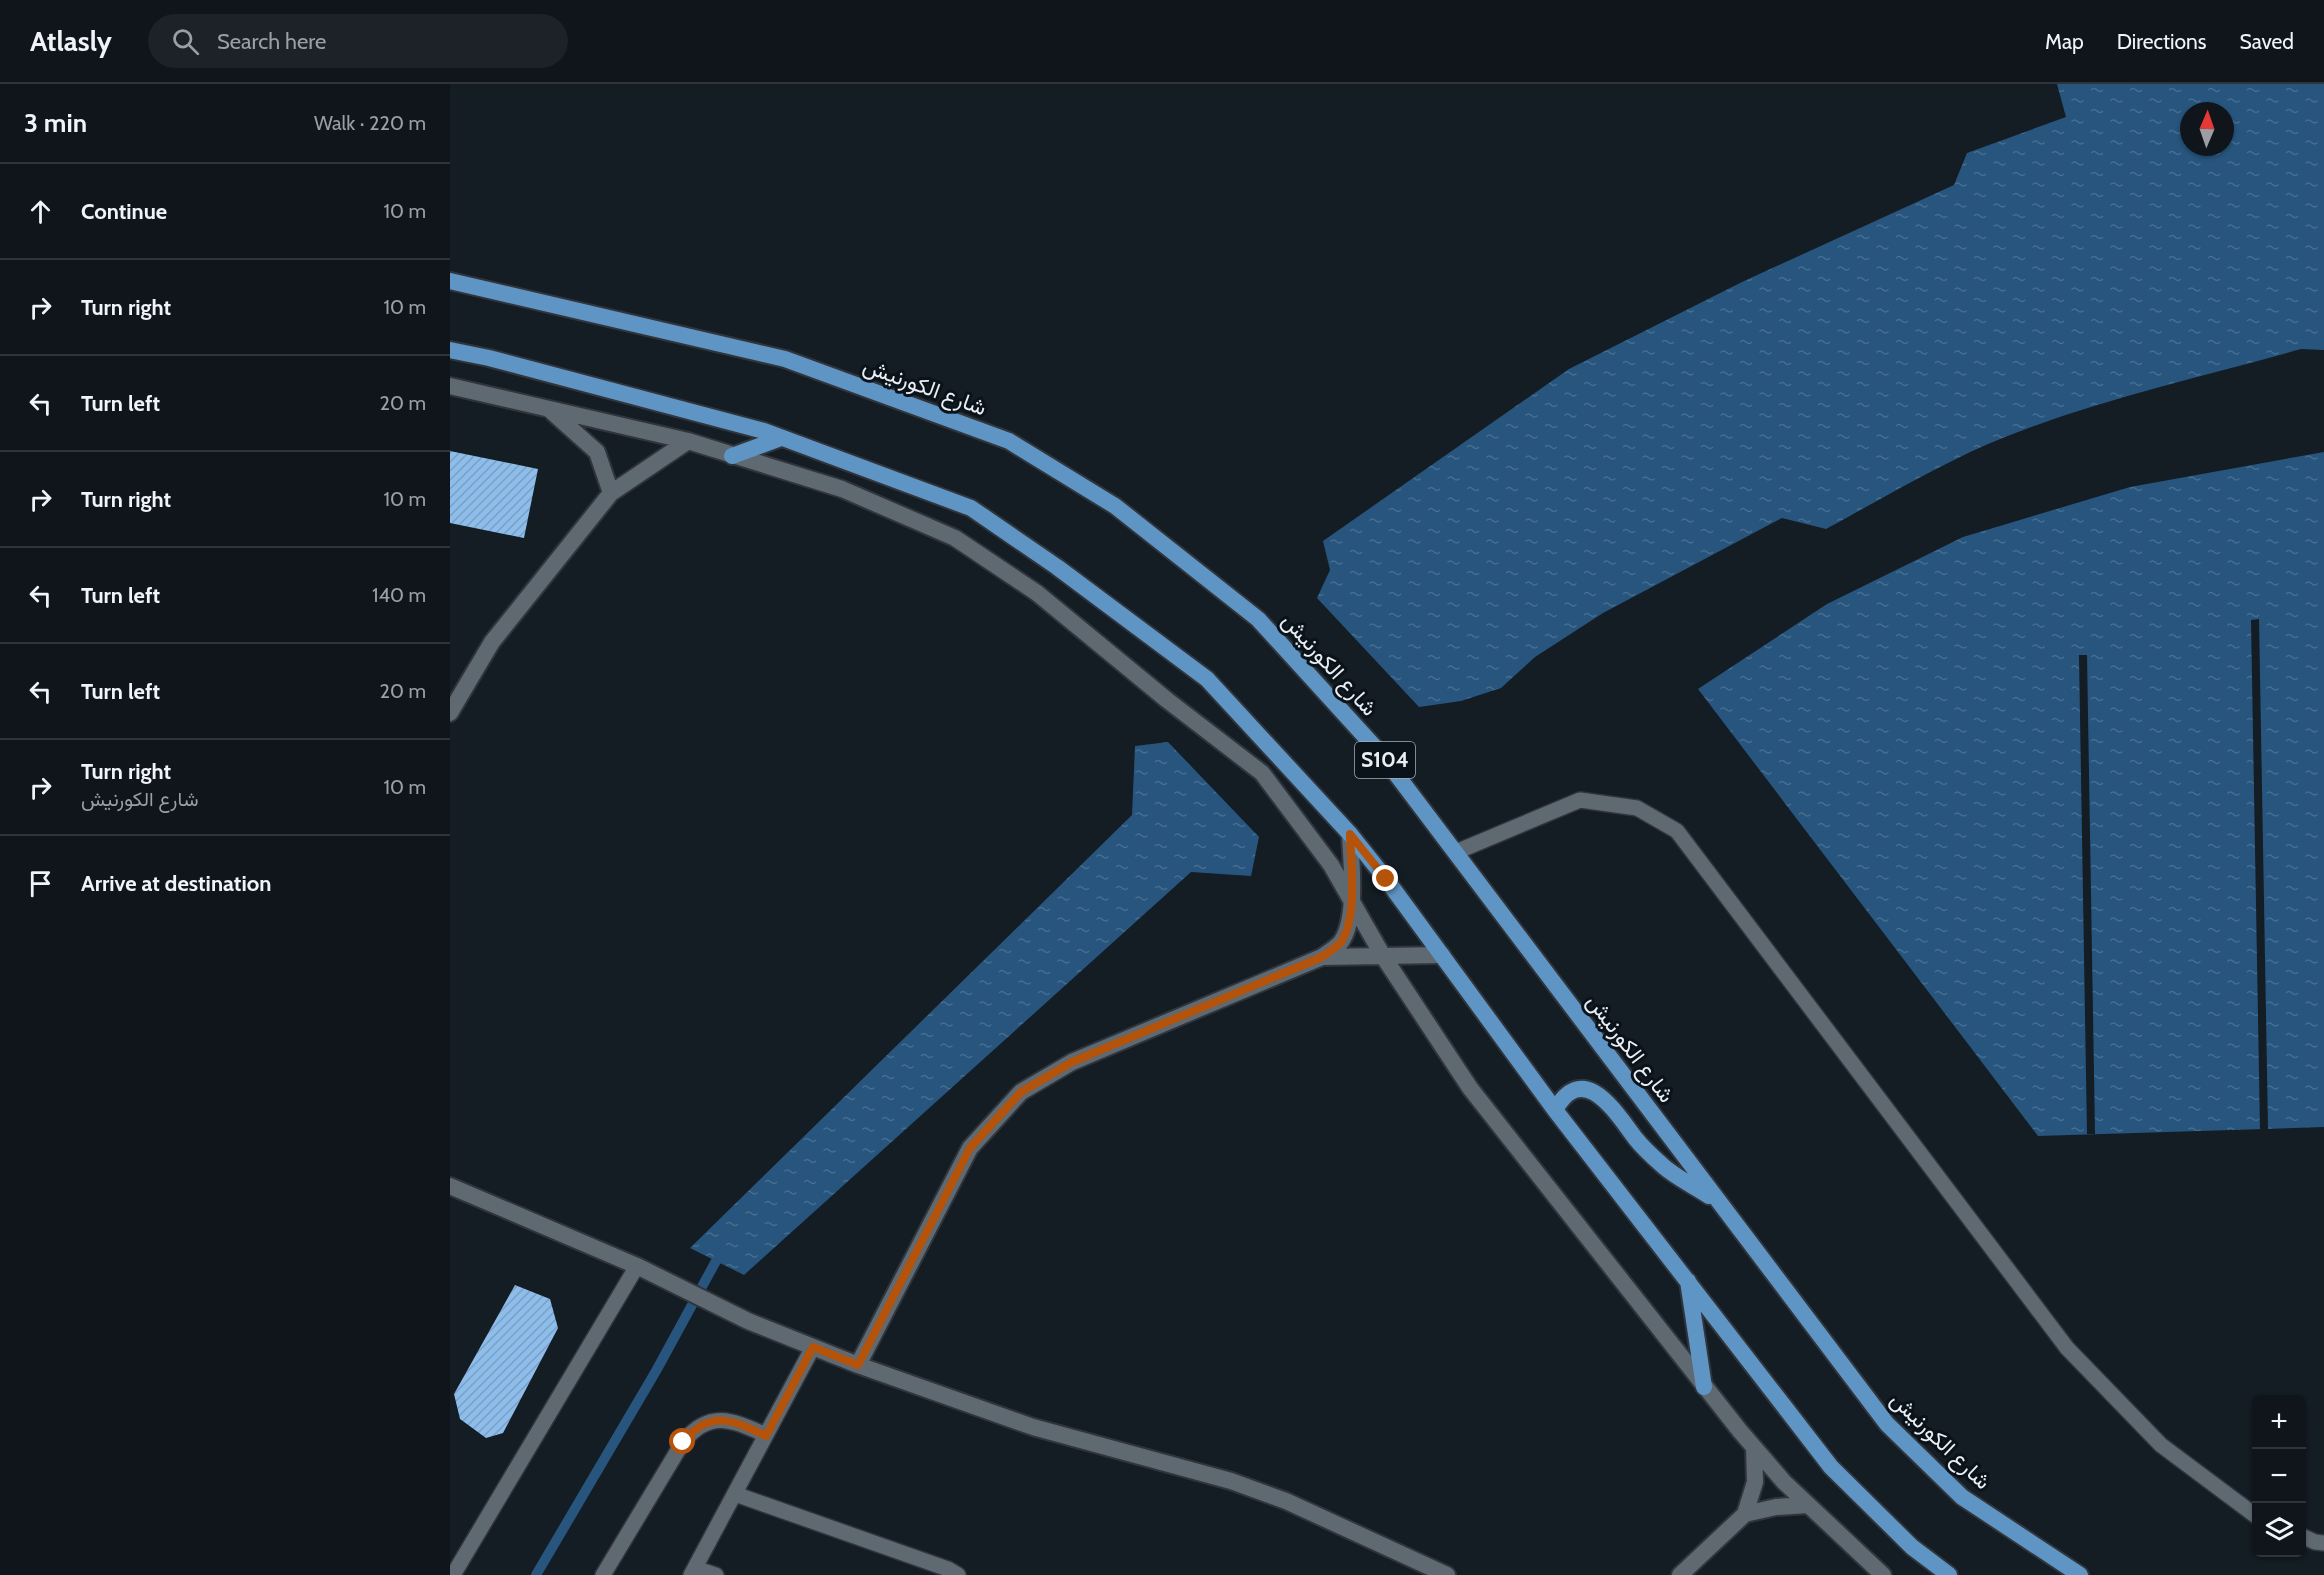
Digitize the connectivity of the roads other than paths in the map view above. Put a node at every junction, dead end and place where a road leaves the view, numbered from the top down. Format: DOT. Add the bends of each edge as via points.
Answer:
graph roads {
  1 [pos="450,280"];
  2 [pos="450,350"];
  3 [pos="450,386"];
  4 [pos="547,407"];
  5 [pos="781,438"];
  6 [pos="688,441"];
  7 [pos="732,456"];
  8 [pos="611,493"];
  9 [pos="450,713"];
  10 [pos="1350,834"];
  11 [pos="1456,852"];
  12 [pos="1351,900"];
  13 [pos="1442,955"];
  14 [pos="1383,956"];
  15 [pos="1322,957"];
  16 [pos="1555,1110"];
  17 [pos="450,1186"];
  18 [pos="1717,1201"];
  19 [pos="638,1266"];
  20 [pos="1688,1280"];
  21 [pos="813,1347"];
  22 [pos="858,1365"];
  23 [pos="1704,1388"];
  24 [pos="766,1436"];
  25 [pos="1755,1448"];
  26 [pos="735,1494"];
  27 [pos="1808,1505"];
  28 [pos="2252,1513"];
  29 [pos="1745,1514"];
  30 [pos="2306,1538"];
  31 [pos="2324,1543"];
  32 [pos="693,1572"];
  33 [pos="453,1575"];
  34 [pos="603,1575"];
  35 [pos="716,1575"];
  36 [pos="957,1575"];
  37 [pos="1448,1575"];
  38 [pos="1680,1575"];
  39 [pos="1882,1575"];
  40 [pos="1950,1575"];
  41 [pos="2080,1575"];
  1 -- 11 [label="main road, شارع الكورنيش / S104" via="785,359 1009,441 1115,506 1258,619 1381,754"];
  2 -- 5 [label="main road"];
  3 -- 4 [label="street"];
  4 -- 6 [label="street"];
  4 -- 8 [label="street" via="597,452"];
  5 -- 7 [label="main road"];
  5 -- 10 [label="main road" via="971,508 1057,567 1207,679"];
  6 -- 7 [label="street"];
  6 -- 8 [label="street"];
  7 -- 12 [label="street" via="842,489 955,537 1037,593 1262,773 1331,865"];
  8 -- 9 [label="street" via="492,642"];
  10 -- 12 [label="street"];
  10 -- 13 [label="main road"];
  11 -- 18 [label="main road, شارع الكورنيش / S104"];
  11 -- 28 [label="lane" via="1580,800 1637,808 1677,831 2067,1348 2161,1445"];
  12 -- 14 [label="street"];
  12 -- 15 [label="street" via="1347,930 1340,943"];
  13 -- 14 [label="street"];
  13 -- 16 [label="main road"];
  14 -- 15 [label="street"];
  14 -- 23 [label="street" via="1470,1088"];
  15 -- 22 [label="street" via="1072,1062 1021,1092 970,1148"];
  16 -- 18 [label="main road" via="1562,1097 1573,1091 1587,1090 1600,1095 1664,1167"];
  16 -- 20 [label="main road"];
  17 -- 19 [label="street"];
  18 -- 41 [label="main road, شارع الكورنيش / S104" via="1887,1424 1962,1497"];
  19 -- 21 [label="street" via="748,1321"];
  19 -- 33 [label="lane"];
  20 -- 23 [label="main road"];
  20 -- 40 [label="main road" via="1831,1467 1912,1547"];
  21 -- 22 [label="street"];
  21 -- 24 [label="lane"];
  22 -- 37 [label="street" via="1033,1427 1231,1481 1287,1501"];
  23 -- 25 [label="street"];
  24 -- 26 [label="lane"];
  24 -- 34 [label="lane" via="736,1422 721,1420 693,1431"];
  25 -- 27 [label="street"];
  25 -- 29 [label="street" via="1755,1482"];
  26 -- 32 [label="lane"];
  26 -- 36 [label="lane"];
  27 -- 29 [label="street"];
  27 -- 39 [label="street"];
  29 -- 38 [label="street"];
  30 -- 31 [label="lane"];
  32 -- 35 [label="lane"];
}
